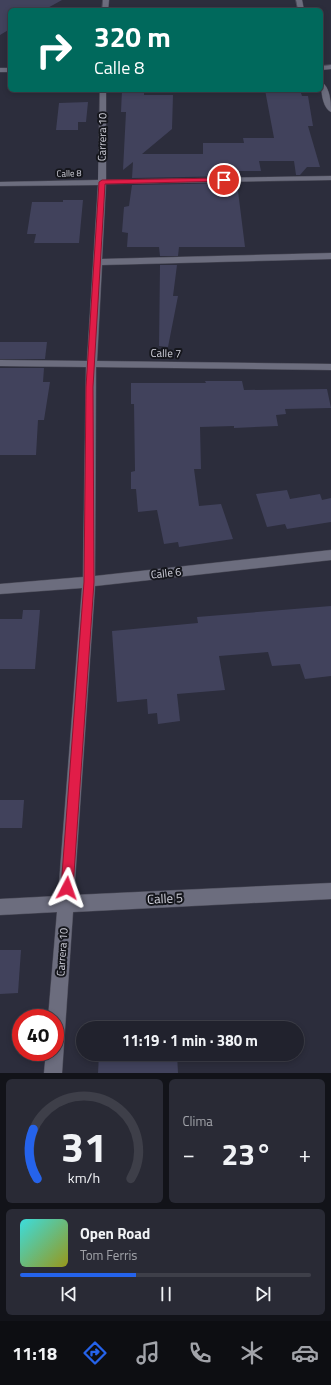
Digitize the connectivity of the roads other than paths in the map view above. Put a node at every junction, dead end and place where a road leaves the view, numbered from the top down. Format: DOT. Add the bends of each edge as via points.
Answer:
graph roads {
  1 [pos="323,89"];
  2 [pos="103,92"];
  3 [pos="331,110"];
  4 [pos="331,178"];
  5 [pos="102,182"];
  6 [pos="0,184"];
  7 [pos="331,256"];
  8 [pos="97,262"];
  9 [pos="0,363"];
  10 [pos="91,364"];
  11 [pos="331,367"];
  12 [pos="331,555"];
  13 [pos="89,582"];
  14 [pos="0,589"];
  15 [pos="331,891"];
  16 [pos="66,903"];
  17 [pos="0,907"];
  18 [pos="58,1009"];
  19 [pos="54,1061"];
  20 [pos="53,1073"];
  1 -- 3 [label="street"];
  2 -- 5 [label="street, Carrera 10"];
  4 -- 5 [label="street, Calle 8"];
  5 -- 6 [label="street, Calle 8"];
  5 -- 8 [label="street, Carrera 10"];
  7 -- 8 [label="street"];
  8 -- 10 [label="street, Carrera 10"];
  9 -- 10 [label="street, Calle 7"];
  10 -- 11 [label="street, Calle 7"];
  10 -- 13 [label="street, Carrera 10"];
  12 -- 13 [label="street, Calle 6"];
  13 -- 14 [label="street, Calle 6"];
  13 -- 16 [label="street, Carrera 10"];
  15 -- 16 [label="street, Calle 5"];
  16 -- 17 [label="street, Calle 5"];
  16 -- 18 [label="street, Carrera 10"];
  19 -- 20 [label="street"];
}
